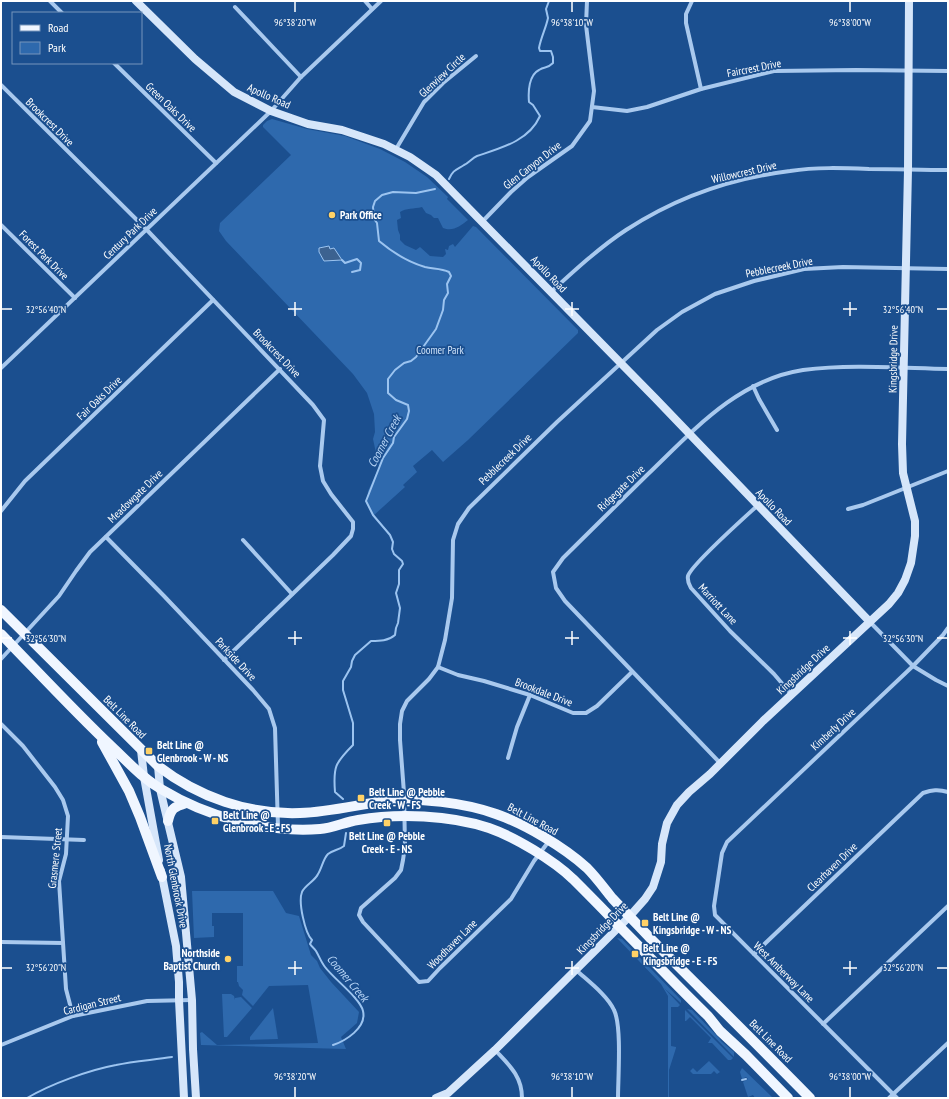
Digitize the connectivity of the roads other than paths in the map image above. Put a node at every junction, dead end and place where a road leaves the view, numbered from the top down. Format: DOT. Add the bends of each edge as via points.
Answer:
graph roads {
  1 [pos="50,1"];
  2 [pos="365,1"];
  3 [pos="381,1"];
  4 [pos="587,1"];
  5 [pos="692,1"];
  6 [pos="909,1"];
  7 [pos="140,2"];
  8 [pos="235,7"];
  9 [pos="372,9"];
  10 [pos="61,12"];
  11 [pos="476,56"];
  12 [pos="115,64"];
  13 [pos="908,70"];
  14 [pos="948,71"];
  15 [pos="302,77"];
  16 [pos="1,85"];
  17 [pos="701,89"];
  18 [pos="592,107"];
  19 [pos="271,111"];
  20 [pos="396,149"];
  21 [pos="216,163"];
  22 [pos="908,170"];
  23 [pos="948,170"];
  24 [pos="482,222"];
  25 [pos="1,225"];
  26 [pos="146,229"];
  27 [pos="905,269"];
  28 [pos="948,269"];
  29 [pos="551,292"];
  30 [pos="75,298"];
  31 [pos="213,300"];
  32 [pos="621,363"];
  33 [pos="1,367"];
  34 [pos="904,368"];
  35 [pos="280,369"];
  36 [pos="948,369"];
  37 [pos="753,386"];
  38 [pos="777,430"];
  39 [pos="689,434"];
  40 [pos="948,471"];
  41 [pos="906,487"];
  42 [pos="757,506"];
  43 [pos="848,508"];
  44 [pos="1,511"];
  45 [pos="106,537"];
  46 [pos="242,540"];
  47 [pos="292,594"];
  48 [pos="1,610"];
  49 [pos="870,622"];
  50 [pos="948,628"];
  51 [pos="1,634"];
  52 [pos="24,634"];
  53 [pos="13,647"];
  54 [pos="1,659"];
  55 [pos="224,660"];
  56 [pos="913,666"];
  57 [pos="438,667"];
  58 [pos="632,672"];
  59 [pos="948,686"];
  60 [pos="530,695"];
  61 [pos="792,695"];
  62 [pos="1,724"];
  63 [pos="97,733"];
  64 [pos="141,750"];
  65 [pos="508,758"];
  66 [pos="720,763"];
  67 [pos="158,766"];
  68 [pos="144,777"];
  69 [pos="160,789"];
  70 [pos="948,792"];
  71 [pos="404,800"];
  72 [pos="186,803"];
  73 [pos="278,813"];
  74 [pos="404,816"];
  75 [pos="168,820"];
  76 [pos="278,828"];
  77 [pos="1,837"];
  78 [pos="68,839"];
  79 [pos="84,840"];
  80 [pos="549,841"];
  81 [pos="727,842"];
  82 [pos="539,854"];
  83 [pos="162,877"];
  84 [pos="948,906"];
  85 [pos="359,914"];
  86 [pos="629,917"];
  87 [pos="619,926"];
  88 [pos="1,942"];
  89 [pos="63,943"];
  90 [pos="754,954"];
  91 [pos="576,970"];
  92 [pos="179,1000"];
  93 [pos="192,1000"];
  94 [pos="73,1016"];
  95 [pos="823,1024"];
  96 [pos="948,1043"];
  97 [pos="757,1044"];
  98 [pos="1,1045"];
  99 [pos="495,1050"];
  100 [pos="746,1055"];
  101 [pos="895,1096"];
  102 [pos="184,1098"];
  103 [pos="196,1098"];
  104 [pos="436,1098"];
  105 [pos="522,1098"];
  106 [pos="618,1098"];
  107 [pos="788,1098"];
  108 [pos="810,1098"];
  109 [pos="889,1098"];
  1 -- 10 [label="street"];
  2 -- 9 [label="street"];
  3 -- 9 [label="street, Century Park Drive"];
  4 -- 18 [label="street, Glen Canyon Drive" via="586,25 594,91"];
  5 -- 17 [label="street" via="686,14 686,23"];
  6 -- 13 [label="street, Kingsbridge Drive"];
  7 -- 19 [label="street, Apollo Road" via="195,59 234,92"];
  8 -- 15 [label="street"];
  9 -- 15 [label="street, Century Park Drive"];
  11 -- 20 [label="street, Glenview Circle" via="424,102"];
  12 -- 21 [label="street, Green Oaks Drive"];
  13 -- 14 [label="street, Faircrest Drive"];
  13 -- 17 [label="street, Faircrest Drive" via="774,71"];
  13 -- 22 [label="street, Kingsbridge Drive"];
  15 -- 19 [label="street, Century Park Drive"];
  16 -- 26 [label="street, Brookcrest Drive"];
  17 -- 18 [label="street, Faircrest Drive" via="647,107 628,110"];
  18 -- 24 [label="street, Glen Canyon Drive" via="590,121 572,146 528,177"];
  19 -- 20 [label="street, Apollo Road" via="308,124 342,130"];
  19 -- 21 [label="street, Century Park Drive"];
  20 -- 24 [label="street, Apollo Road" via="436,175"];
  21 -- 26 [label="street, Century Park Drive"];
  22 -- 23 [label="street, Willowcrest Drive"];
  22 -- 27 [label="street, Kingsbridge Drive"];
  22 -- 29 [label="street, Willowcrest Drive" via="831,168 791,171 726,184 659,211 625,231 575,269"];
  24 -- 29 [label="street, Apollo Road"];
  25 -- 30 [label="street, Forest Park Drive"];
  26 -- 30 [label="street, Century Park Drive"];
  26 -- 31 [label="street, Brookcrest Drive"];
  27 -- 28 [label="street, Pebblecreek Drive"];
  27 -- 32 [label="street, Pebblecreek Drive" via="804,269 736,286 682,312 657,330"];
  27 -- 34 [label="street, Kingsbridge Drive"];
  29 -- 32 [label="street, Apollo Road"];
  30 -- 33 [label="street, Century Park Drive"];
  31 -- 35 [label="street, Brookcrest Drive"];
  31 -- 44 [label="street, Fair Oaks Drive" via="25,482"];
  32 -- 39 [label="street, Apollo Road"];
  32 -- 57 [label="street, Pebblecreek Drive" via="479,497 458,524 453,540 452,598"];
  34 -- 36 [label="street, Ridgegate Drive"];
  34 -- 37 [label="street, Ridgegate Drive" via="848,367 802,370"];
  34 -- 41 [label="street, Kingsbridge Drive" via="902,460"];
  35 -- 45 [label="street, Meadowgate Drive"];
  35 -- 47 [label="street, Brookcrest Drive" via="324,420 320,466 324,481 353,522 351,536"];
  37 -- 38 [label="street"];
  37 -- 39 [label="street, Ridgegate Drive" via="725,402"];
  39 -- 42 [label="street, Apollo Road"];
  39 -- 58 [label="street, Ridgegate Drive" via="563,558 553,572 556,588 565,601"];
  40 -- 41 [label="street"];
  41 -- 43 [label="street" via="863,505"];
  41 -- 49 [label="street, Kingsbridge Drive" via="915,521 911,563 898,593"];
  42 -- 49 [label="street, Apollo Road"];
  42 -- 61 [label="street, Marriott Lane" via="701,559 688,575 688,583"];
  45 -- 52 [label="street, Meadowgate Drive" via="90,552 59,596"];
  45 -- 55 [label="street, Parkside Drive"];
  46 -- 47 [label="street"];
  47 -- 55 [label="street, Brookcrest Drive"];
  48 -- 52 [label="main road, Belt Line Road"];
  49 -- 56 [label="street, Apollo Road"];
  49 -- 61 [label="street, Kingsbridge Drive"];
  50 -- 56 [label="street, Kimberly Drive"];
  51 -- 53 [label="main road"];
  52 -- 53 [label="street, Meadowgate Drive"];
  52 -- 64 [label="main road, Belt Line Road"];
  53 -- 54 [label="street, Meadowgate Drive"];
  53 -- 63 [label="main road"];
  55 -- 73 [label="street, Parkside Drive" via="269,709 275,728"];
  56 -- 59 [label="street, Apollo Road"];
  56 -- 81 [label="street, Kimberly Drive"];
  57 -- 60 [label="street, Brookdale Drive"];
  57 -- 71 [label="street, Pebblecreek Drive" via="429,680 407,701 402,711 400,740"];
  58 -- 60 [label="street, Brookdale Drive" via="597,706 586,713 573,713"];
  58 -- 66 [label="street, Ridgegate Drive"];
  60 -- 65 [label="street"];
  61 -- 66 [label="street, Kingsbridge Drive"];
  62 -- 78 [label="street, Grasmere Street" via="23,746 63,800 68,816"];
  63 -- 68 [label="main road"];
  63 -- 83 [label="main road" via="129,792"];
  64 -- 67 [label="main road, Belt Line Road"];
  64 -- 68 [label="street, North Glenbrook Drive"];
  66 -- 86 [label="street, Kingsbridge Drive" via="688,792 677,806 667,823 661,862 653,887"];
  67 -- 69 [label="street, North Glenbrook Drive"];
  67 -- 73 [label="main road, Belt Line Road" via="204,795 253,810"];
  68 -- 69 [label="main road"];
  68 -- 83 [label="street, North Glenbrook Drive"];
  69 -- 72 [label="main road"];
  69 -- 75 [label="street, North Glenbrook Drive"];
  70 -- 90 [label="street, Clearhaven Drive" via="931,790 923,793"];
  71 -- 73 [label="main road, Belt Line Road" via="332,811"];
  71 -- 74 [label="street, Pebblecreek Drive"];
  71 -- 80 [label="main road, Belt Line Road" via="480,809 511,820"];
  72 -- 75 [label="main road" via="170,811"];
  72 -- 76 [label="main road" via="235,820"];
  73 -- 76 [label="street, Parkside Drive"];
  74 -- 76 [label="main road" via="358,820 321,829"];
  74 -- 82 [label="main road" via="430,817 476,825 508,836"];
  74 -- 85 [label="street, Pebblecreek Drive" via="405,846 400,870 395,878 361,908"];
  75 -- 93 [label="street, North Glenbrook Drive" via="181,877"];
  77 -- 78 [label="street"];
  78 -- 79 [label="street"];
  78 -- 89 [label="street, Grasmere Street" via="60,881"];
  80 -- 82 [label="street, Woodhaven Lane"];
  80 -- 86 [label="main road, Belt Line Road" via="586,868"];
  81 -- 90 [label="street, West Amberway Lane" via="722,854 714,915"];
  82 -- 85 [label="street, Woodhaven Lane" via="511,898 428,981 419,982 363,922"];
  82 -- 87 [label="main road" via="572,878"];
  83 -- 92 [label="street, North Glenbrook Drive" via="176,946"];
  84 -- 95 [label="street"];
  86 -- 87 [label="street, Kingsbridge Drive"];
  86 -- 97 [label="main road, Belt Line Road"];
  87 -- 91 [label="street, Kingsbridge Drive"];
  87 -- 100 [label="main road"];
  88 -- 89 [label="street"];
  89 -- 94 [label="street, Grasmere Street" via="66,989"];
  90 -- 95 [label="street, West Amberway Lane"];
  91 -- 99 [label="street, Kingsbridge Drive"];
  91 -- 106 [label="street" via="606,999 616,1013 619,1041"];
  92 -- 93 [label="street, Cardigan Street"];
  92 -- 94 [label="street, Cardigan Street" via="147,1001"];
  92 -- 102 [label="street, North Glenbrook Drive"];
  93 -- 103 [label="street, North Glenbrook Drive"];
  94 -- 98 [label="street, Cardigan Street"];
  95 -- 101 [label="street, West Amberway Lane"];
  96 -- 101 [label="street"];
  97 -- 100 [label="main road"];
  97 -- 108 [label="main road, Belt Line Road"];
  99 -- 104 [label="street, Kingsbridge Drive" via="448,1093"];
  99 -- 105 [label="street" via="511,1067 522,1087"];
  100 -- 107 [label="main road"];
  101 -- 109 [label="street"];
}
